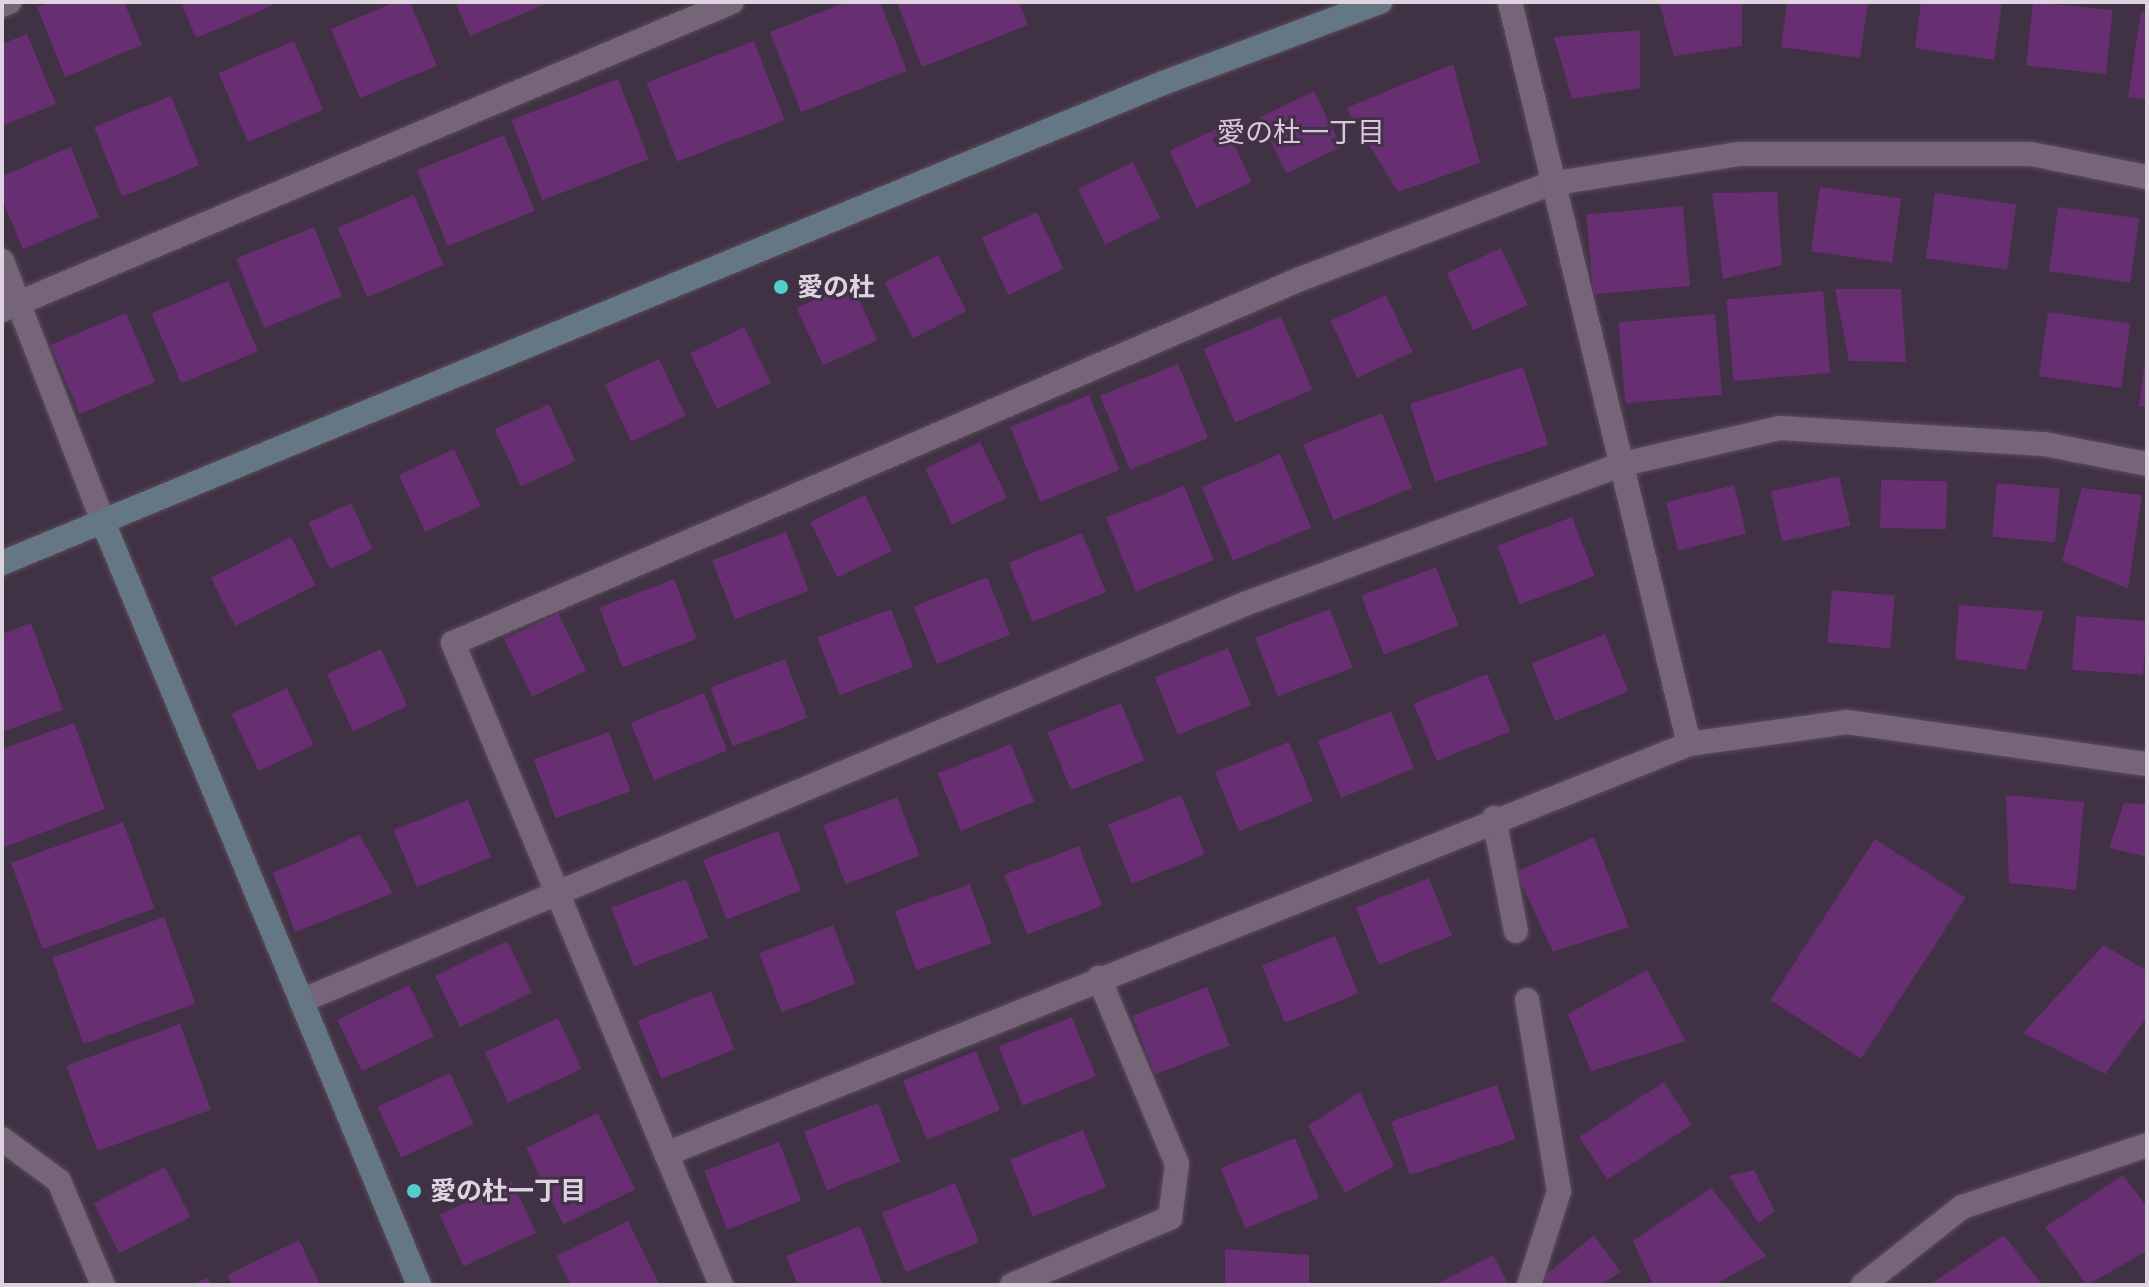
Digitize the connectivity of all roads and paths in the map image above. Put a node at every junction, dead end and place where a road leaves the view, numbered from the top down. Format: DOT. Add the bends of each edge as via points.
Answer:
graph roads {
  1 [pos="9,2"];
  2 [pos="732,2"];
  3 [pos="1380,2"];
  4 [pos="1510,2"];
  5 [pos="2,5"];
  6 [pos="2147,177"];
  7 [pos="1550,184"];
  8 [pos="2,261"];
  9 [pos="10,306"];
  10 [pos="1623,464"];
  11 [pos="2147,464"];
  12 [pos="103,522"];
  13 [pos="2,563"];
  14 [pos="1689,744"];
  15 [pos="2147,764"];
  16 [pos="1494,818"];
  17 [pos="558,897"];
  18 [pos="1516,931"];
  19 [pos="1099,978"];
  20 [pos="1527,1000"];
  21 [pos="301,1001"];
  22 [pos="2,1139"];
  23 [pos="2147,1145"];
  24 [pos="666,1154"];
  25 [pos="103,1285"];
  26 [pos="419,1285"];
  27 [pos="721,1285"];
  28 [pos="1012,1285"];
  29 [pos="1529,1285"];
  30 [pos="1863,1285"];
  1 -- 5 [label="street"];
  2 -- 9 [label="street"];
  3 -- 12 [label="street" via="1148,89"];
  4 -- 7 [label="street"];
  6 -- 7 [label="street" via="2031,154 1740,154"];
  7 -- 10 [label="street"];
  7 -- 17 [label="street" via="1298,280 453,643"];
  8 -- 9 [label="street"];
  9 -- 12 [label="street"];
  10 -- 11 [label="street" via="1780,428 2044,444"];
  10 -- 14 [label="street"];
  10 -- 17 [label="street" via="1247,603"];
  12 -- 13 [label="street"];
  12 -- 21 [label="street"];
  14 -- 15 [label="street" via="1847,722"];
  14 -- 16 [label="street"];
  16 -- 18 [label="street"];
  16 -- 19 [label="street"];
  17 -- 21 [label="street"];
  17 -- 24 [label="street"];
  19 -- 24 [label="street"];
  19 -- 28 [label="street" via="1177,1164 1170,1218"];
  20 -- 29 [label="street" via="1559,1191"];
  21 -- 26 [label="street"];
  22 -- 25 [label="street" via="59,1181"];
  23 -- 30 [label="street" via="1962,1207"];
  24 -- 27 [label="street"];
}
